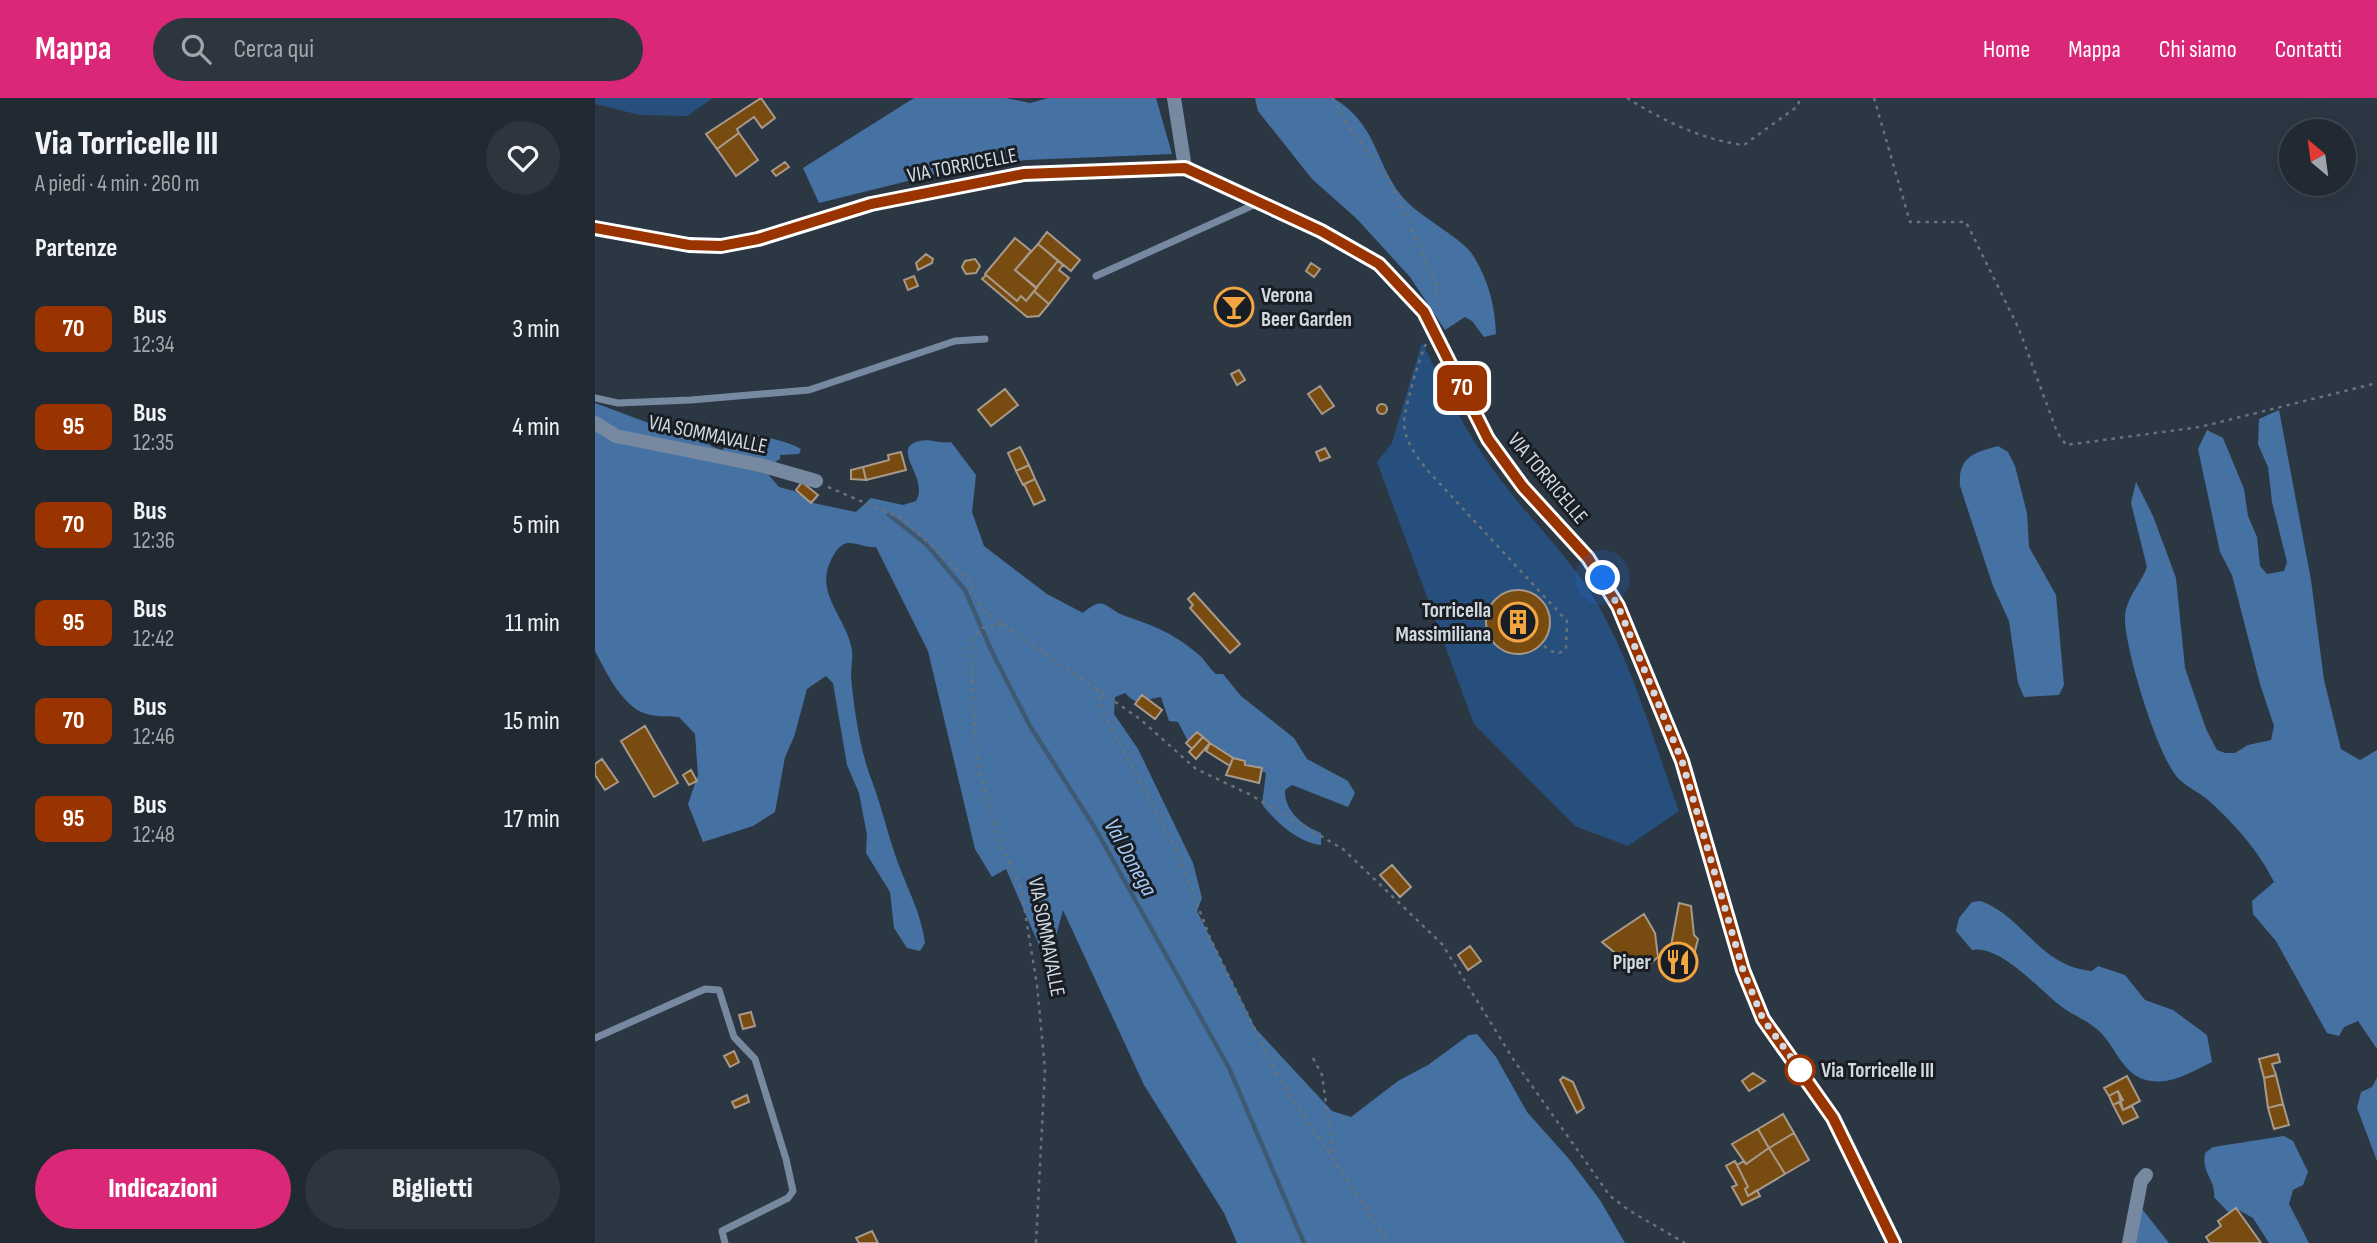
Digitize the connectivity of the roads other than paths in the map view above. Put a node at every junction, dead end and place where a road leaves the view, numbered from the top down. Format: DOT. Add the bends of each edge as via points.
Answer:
graph roads {
  1 [pos="1174,98"];
  2 [pos="1185,168"];
  3 [pos="1259,203"];
  4 [pos="595,228"];
  5 [pos="1096,276"];
  6 [pos="985,339"];
  7 [pos="595,398"];
  8 [pos="595,423"];
  9 [pos="816,481"];
  10 [pos="595,1038"];
  11 [pos="2146,1175"];
  12 [pos="725,1243"];
  13 [pos="1894,1243"];
  14 [pos="2129,1243"];
  1 -- 2 [label="street"];
  2 -- 3 [label="street, VIA TORRICELLE"];
  2 -- 4 [label="street, VIA TORRICELLE" via="1024,174 871,204 721,246 689,245"];
  3 -- 5 [label="lane"];
  3 -- 13 [label="street, VIA TORRICELLE" via="1379,264 1409,292 1434,327 1488,439 1523,487 1588,558 1618,606 1682,761 1743,970 1763,1019 1833,1118"];
  6 -- 7 [label="lane" via="955,341 809,390 679,401 618,403"];
  8 -- 9 [label="street, VIA SOMMAVALLE" via="616,436"];
  10 -- 12 [label="lane" via="705,989 719,989 734,1038 755,1059 793,1191 788,1198 722,1231"];
  11 -- 14 [label="street"];
}
